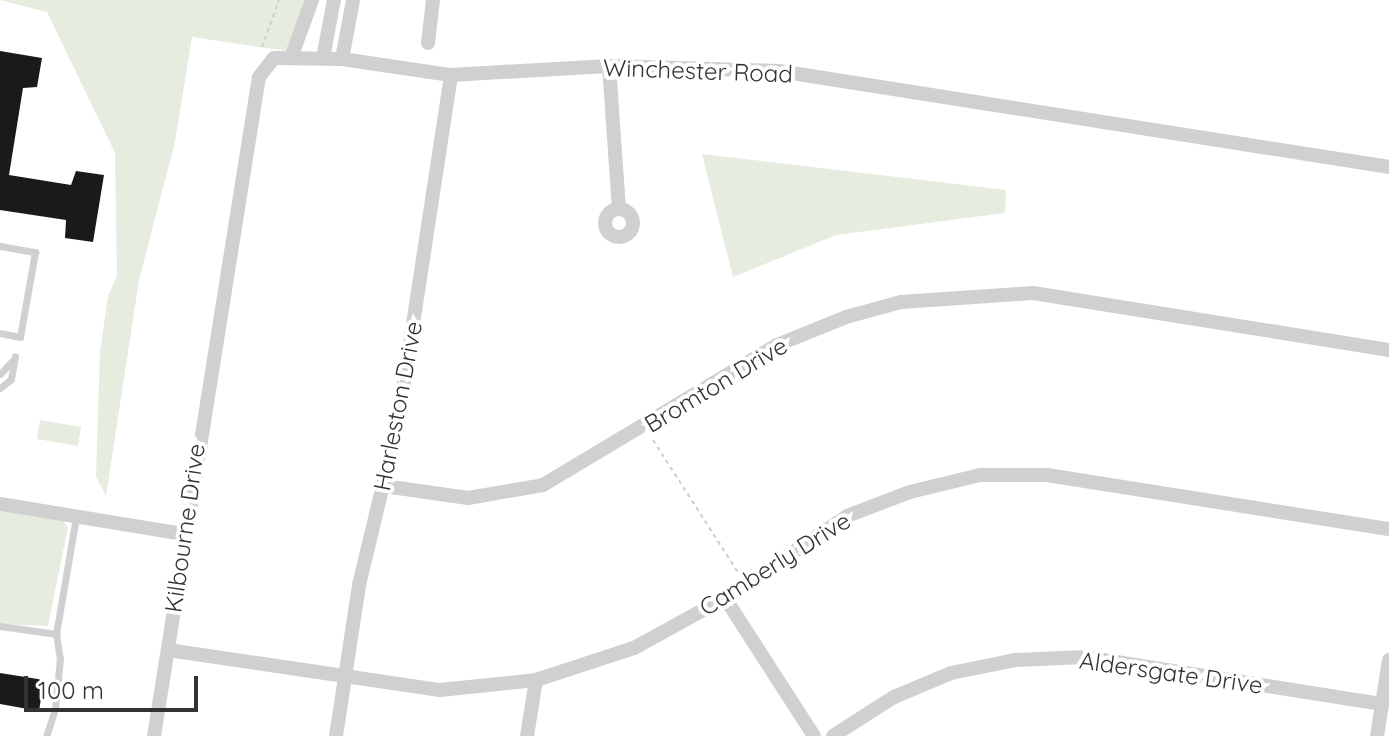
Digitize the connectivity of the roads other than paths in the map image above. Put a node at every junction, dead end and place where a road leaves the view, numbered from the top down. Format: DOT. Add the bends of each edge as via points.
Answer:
graph roads {
  1 [pos="312,0"];
  2 [pos="334,0"];
  3 [pos="353,0"];
  4 [pos="433,0"];
  5 [pos="428,43"];
  6 [pos="292,55"];
  7 [pos="323,58"];
  8 [pos="342,59"];
  9 [pos="609,66"];
  10 [pos="451,75"];
  11 [pos="1389,167"];
  12 [pos="619,209"];
  13 [pos="0,246"];
  14 [pos="0,333"];
  15 [pos="1389,350"];
  16 [pos="0,374"];
  17 [pos="0,388"];
  18 [pos="384,486"];
  19 [pos="0,504"];
  20 [pos="76,515"];
  21 [pos="1389,529"];
  22 [pos="183,534"];
  23 [pos="725,598"];
  24 [pos="0,626"];
  25 [pos="56,634"];
  26 [pos="168,650"];
  27 [pos="1389,660"];
  28 [pos="345,678"];
  29 [pos="536,680"];
  30 [pos="1382,704"];
  31 [pos="46,736"];
  32 [pos="154,736"];
  33 [pos="336,736"];
  34 [pos="527,736"];
  35 [pos="814,736"];
  36 [pos="833,736"];
  37 [pos="1377,736"];
  1 -- 6 [label="street"];
  2 -- 7 [label="street"];
  3 -- 8 [label="street"];
  4 -- 5 [label="street"];
  6 -- 7 [label="street, Winchester Road"];
  6 -- 22 [label="street, Kilbourne Drive" via="274,58 261,70"];
  7 -- 8 [label="street, Winchester Road"];
  8 -- 10 [label="street, Winchester Road"];
  9 -- 10 [label="street, Winchester Road"];
  9 -- 11 [label="street, Winchester Road" via="779,71"];
  9 -- 12 [label="street"];
  10 -- 18 [label="street, Harleston Drive"];
  13 -- 14 [label="lane" via="35,252 20,337"];
  15 -- 18 [label="street, Bromton Drive" via="1033,293 901,302 777,345 543,485 468,498"];
  16 -- 17 [label="lane" via="14,357 11,379"];
  18 -- 28 [label="street, Harleston Drive" via="359,585"];
  19 -- 20 [label="street"];
  20 -- 22 [label="street"];
  20 -- 25 [label="lane"];
  21 -- 23 [label="street, Camberly Drive" via="1047,475 980,475 910,492 847,516"];
  22 -- 26 [label="street, Kilbourne Drive"];
  23 -- 29 [label="street, Camberly Drive" via="634,648"];
  23 -- 35 [label="street"];
  24 -- 25 [label="lane"];
  25 -- 31 [label="lane" via="57,696"];
  26 -- 28 [label="street, Camberly Drive"];
  26 -- 32 [label="street, Kilbourne Drive"];
  27 -- 30 [label="street"];
  28 -- 29 [label="street, Camberly Drive" via="440,690"];
  28 -- 33 [label="street, Harleston Drive"];
  29 -- 34 [label="street"];
  30 -- 36 [label="street, Aldersgate Drive" via="1085,657 1015,660 951,673 894,697"];
  30 -- 37 [label="street"];
}
